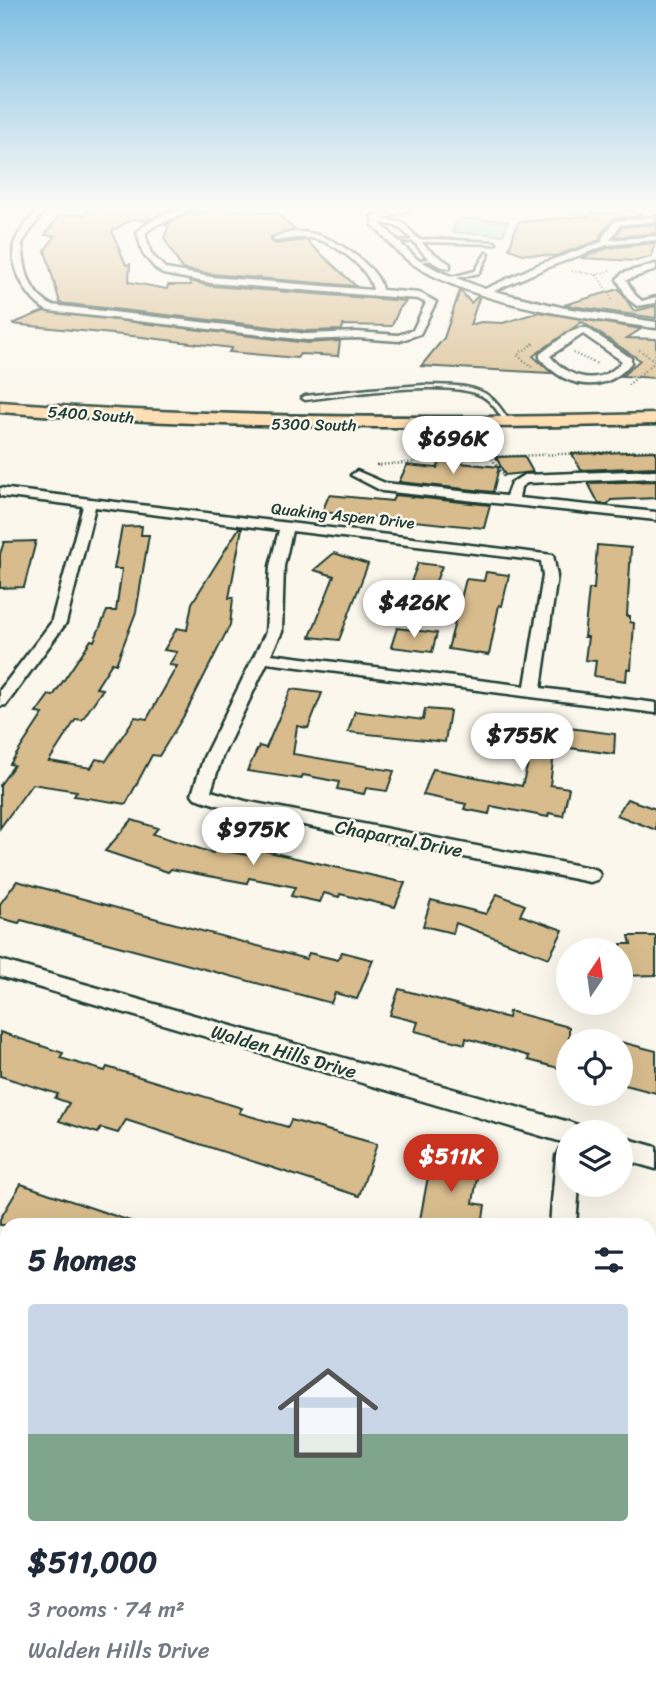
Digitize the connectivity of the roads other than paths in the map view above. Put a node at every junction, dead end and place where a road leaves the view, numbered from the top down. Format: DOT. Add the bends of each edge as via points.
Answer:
graph roads {
  1 [pos="27,285"];
  2 [pos="277,285"];
  3 [pos="377,285"];
  4 [pos="468,285"];
  5 [pos="497,285"];
  6 [pos="625,285"];
  7 [pos="501,286"];
  8 [pos="487,291"];
  9 [pos="378,292"];
  10 [pos="656,300"];
  11 [pos="640,303"];
  12 [pos="596,312"];
  13 [pos="627,317"];
  14 [pos="656,317"];
  15 [pos="656,326"];
  16 [pos="584,330"];
  17 [pos="305,398"];
  18 [pos="0,407"];
  19 [pos="656,419"];
  20 [pos="182,420"];
  21 [pos="508,424"];
  22 [pos="656,474"];
  23 [pos="357,475"];
  24 [pos="0,492"];
  25 [pos="512,500"];
  26 [pos="90,503"];
  27 [pos="656,516"];
  28 [pos="287,527"];
  29 [pos="262,658"];
  30 [pos="532,692"];
  31 [pos="0,701"];
  32 [pos="656,708"];
  33 [pos="590,875"];
  34 [pos="0,968"];
  35 [pos="556,1129"];
  36 [pos="633,1151"];
  37 [pos="656,1158"];
  38 [pos="565,1197"];
  39 [pos="564,1218"];
  1 -- 9 [label="street" via="38,303 49,308 301,336 406,338 417,332 430,301"];
  2 -- 9 [label="street"];
  3 -- 9 [label="street"];
  4 -- 8 [label="street"];
  5 -- 7 [label="street"];
  6 -- 11 [label="street"];
  7 -- 8 [label="street"];
  7 -- 12 [label="street"];
  8 -- 12 [label="street"];
  10 -- 11 [label="street"];
  11 -- 13 [label="street"];
  12 -- 13 [label="street"];
  12 -- 16 [label="street" via="584,323"];
  13 -- 14 [label="street"];
  13 -- 15 [label="street"];
  16 -- 16 [label="street" via="627,360 611,378 575,378 544,356"];
  17 -- 21 [label="lane" via="460,389 484,395"];
  18 -- 20 [label="main road, 5400 South"];
  19 -- 21 [label="main road, 5300 South"];
  20 -- 21 [label="main road, 5300 South"];
  22 -- 25 [label="street" via="524,479 515,486"];
  23 -- 25 [label="street" via="382,487"];
  24 -- 26 [label="street, Quaking Aspen Drive"];
  25 -- 27 [label="street"];
  26 -- 28 [label="street, Quaking Aspen Drive"];
  26 -- 31 [label="street" via="58,622"];
  28 -- 29 [label="street, Chaparral Drive" via="277,556 274,632"];
  28 -- 30 [label="street, Quaking Aspen Drive" via="548,558 550,576"];
  29 -- 30 [label="street"];
  29 -- 33 [label="street, Chaparral Drive" via="213,757 201,794 243,807"];
  30 -- 32 [label="street"];
  34 -- 35 [label="street, Walden Hills Drive"];
  36 -- 37 [label="street"];
  38 -- 39 [label="street"];
}
